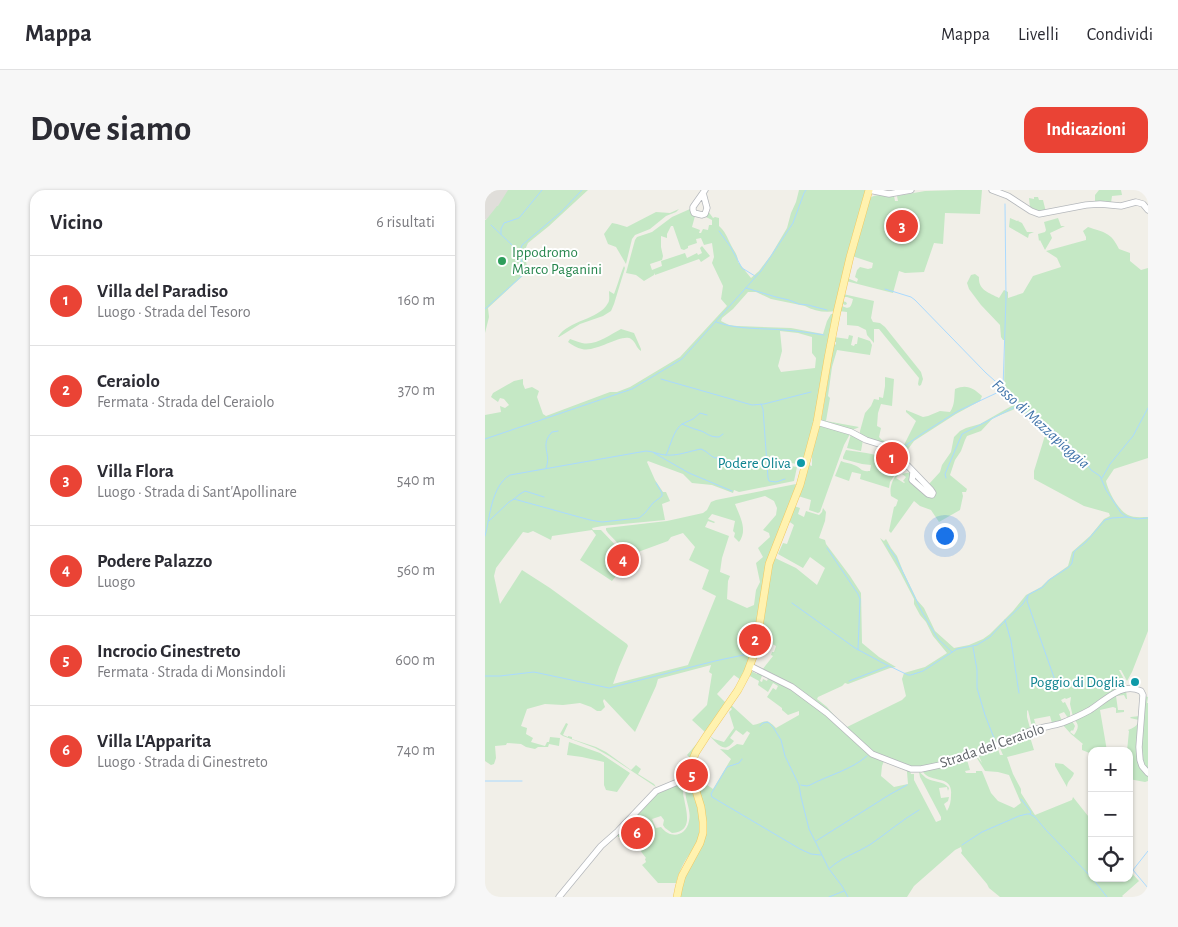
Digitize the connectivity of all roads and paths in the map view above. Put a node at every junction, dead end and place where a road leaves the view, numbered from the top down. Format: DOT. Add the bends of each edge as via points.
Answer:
graph roads {
  1 [pos="869,190"];
  2 [pos="911,190"];
  3 [pos="992,190"];
  4 [pos="1148,210"];
  5 [pos="817,422"];
  6 [pos="913,473"];
  7 [pos="750,666"];
  8 [pos="690,772"];
  9 [pos="1148,773"];
  10 [pos="559,897"];
  11 [pos="677,897"];
  1 -- 2 [label="street" via="889,194"];
  1 -- 5 [label="main road" via="837,312"];
  3 -- 4 [label="street" via="1039,214 1087,205 1121,206 1136,202"];
  5 -- 6 [label="street" via="882,445"];
  5 -- 7 [label="main road" via="800,486 769,564"];
  7 -- 8 [label="main road" via="738,690 700,746"];
  7 -- 9 [label="street, Strada del Ceraiolo" via="792,687 827,713 872,754 915,769 952,763 1031,731 1072,719 1120,690 1136,689 1143,695 1140,760"];
  8 -- 10 [label="street" via="680,781 656,791 601,846"];
  8 -- 11 [label="main road" via="701,807 703,833 682,876"];
}
